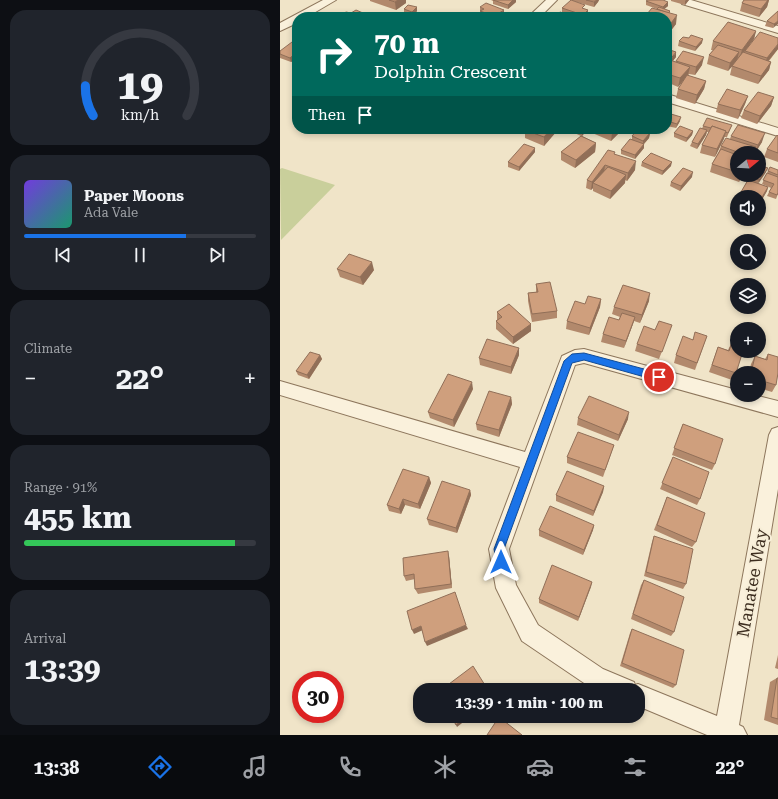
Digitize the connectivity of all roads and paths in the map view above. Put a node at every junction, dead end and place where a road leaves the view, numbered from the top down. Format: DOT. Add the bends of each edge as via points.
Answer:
graph roads {
  1 [pos="331,0"];
  2 [pos="552,0"];
  3 [pos="686,2"];
  4 [pos="309,12"];
  5 [pos="539,12"];
  6 [pos="778,30"];
  7 [pos="672,100"];
  8 [pos="778,132"];
  9 [pos="280,388"];
  10 [pos="778,409"];
  11 [pos="778,434"];
  12 [pos="530,462"];
  13 [pos="609,683"];
  14 [pos="645,698"];
  15 [pos="730,733"];
  1 -- 4 [label="street"];
  2 -- 5 [label="street"];
  3 -- 6 [label="street"];
  7 -- 8 [label="street"];
  9 -- 12 [label="street"];
  10 -- 12 [label="street" via="584,356 575,357 568,361"];
  11 -- 15 [label="street, Manatee Way"];
  12 -- 13 [label="street" via="499,549 506,588 530,633 595,677"];
  14 -- 15 [label="street"];
}
